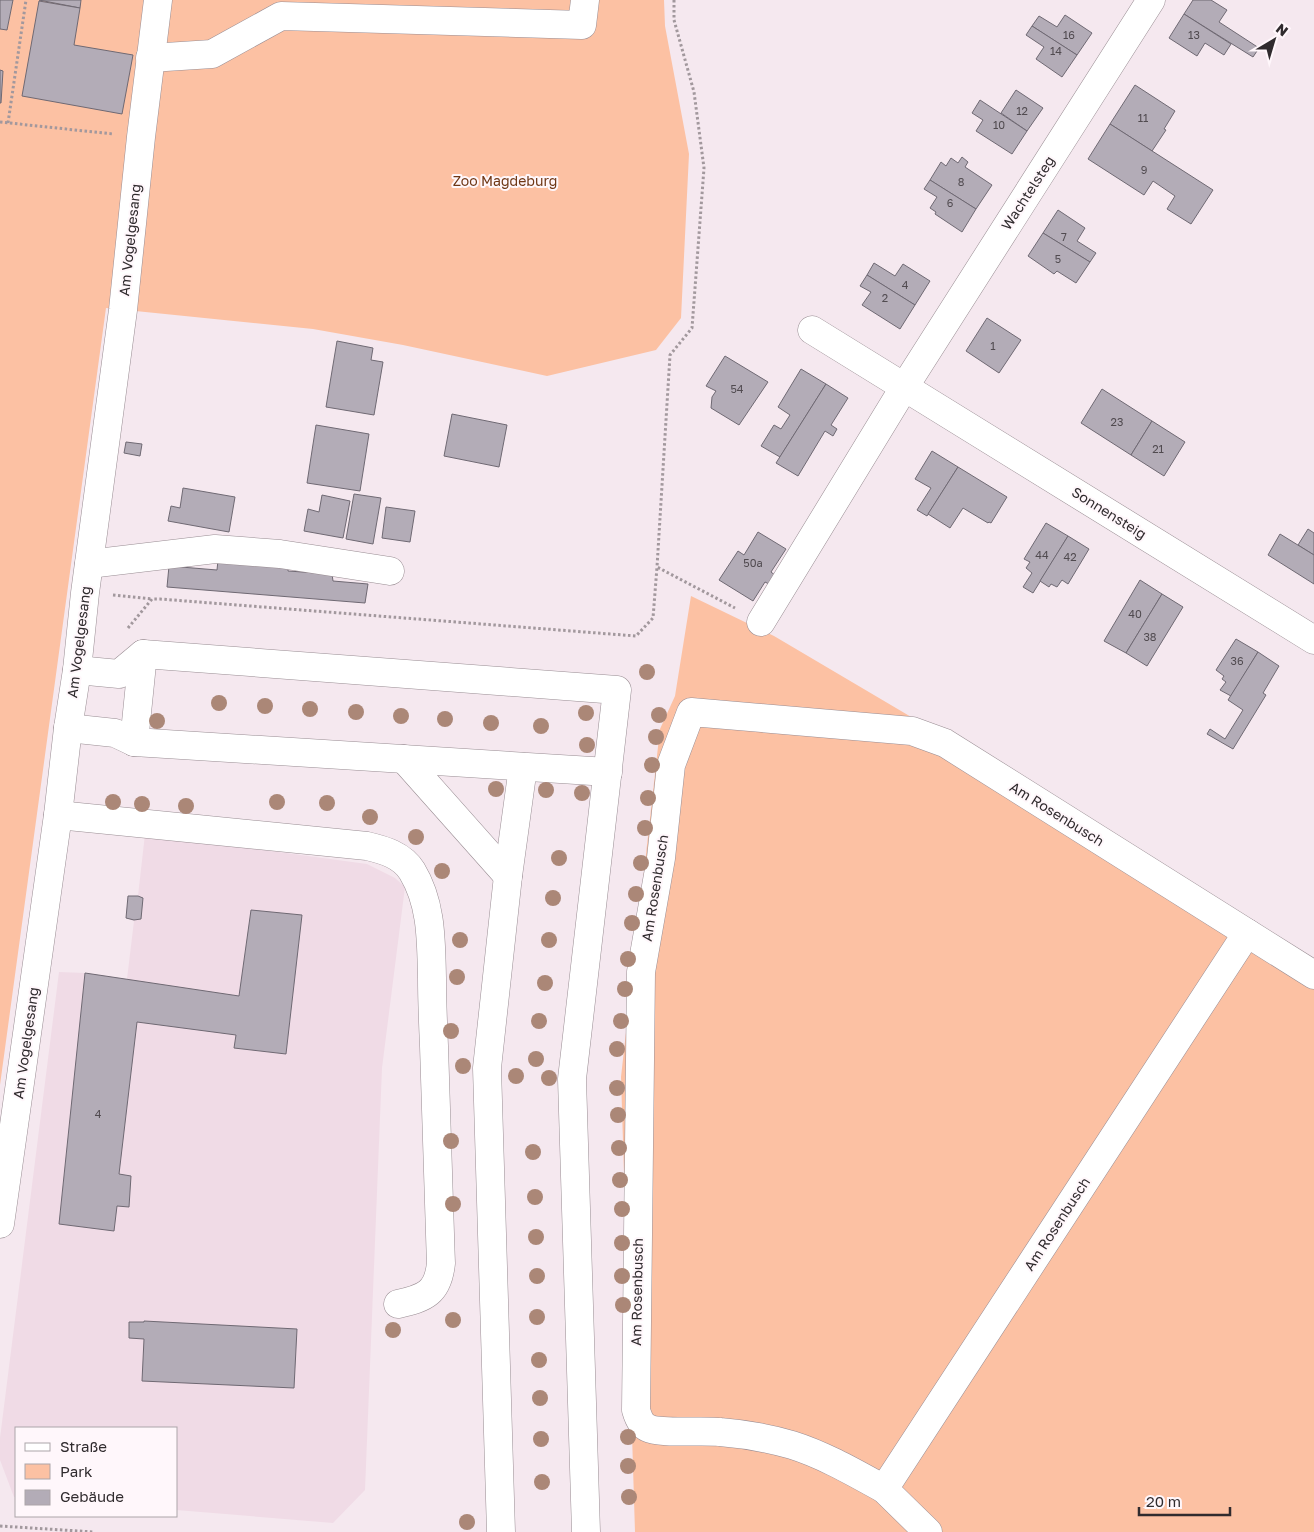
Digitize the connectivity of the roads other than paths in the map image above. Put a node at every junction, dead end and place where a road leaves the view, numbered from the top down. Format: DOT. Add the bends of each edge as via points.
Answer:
graph roads {
  1 [pos="158,0"];
  2 [pos="585,0"];
  3 [pos="1151,0"];
  4 [pos="150,58"];
  5 [pos="812,330"];
  6 [pos="905,386"];
  7 [pos="89,564"];
  8 [pos="390,571"];
  9 [pos="761,622"];
  10 [pos="1314,640"];
  11 [pos="143,654"];
  12 [pos="77,670"];
  13 [pos="68,728"];
  14 [pos="134,742"];
  15 [pos="404,759"];
  16 [pos="523,767"];
  17 [pos="608,772"];
  18 [pos="58,815"];
  19 [pos="508,876"];
  20 [pos="1246,933"];
  21 [pos="1314,975"];
  22 [pos="0,1224"];
  23 [pos="398,1304"];
  24 [pos="884,1489"];
  25 [pos="501,1532"];
  26 [pos="586,1532"];
  27 [pos="928,1532"];
  1 -- 4 [label="street, Am Vogelgesang"];
  2 -- 4 [label="street" via="582,25 281,16 212,54"];
  3 -- 6 [label="street, Wachtelsteg"];
  4 -- 7 [label="street, Am Vogelgesang" via="123,310"];
  5 -- 6 [label="street, Sonnensteig"];
  6 -- 9 [label="street"];
  6 -- 10 [label="street, Sonnensteig"];
  7 -- 8 [label="street" via="215,549 280,554"];
  7 -- 12 [label="street, Am Vogelgesang"];
  11 -- 12 [label="street" via="119,674"];
  11 -- 14 [label="street"];
  11 -- 17 [label="street" via="617,690"];
  12 -- 13 [label="street, Am Vogelgesang"];
  13 -- 14 [label="street" via="115,733"];
  13 -- 18 [label="street, Am Vogelgesang"];
  14 -- 15 [label="street"];
  15 -- 16 [label="street"];
  15 -- 19 [label="street"];
  16 -- 17 [label="street"];
  16 -- 19 [label="street"];
  17 -- 26 [label="street" via="572,1078"];
  18 -- 22 [label="street, Am Vogelgesang"];
  18 -- 23 [label="street" via="367,846 391,853 411,869 422,891 431,936 441,1263 439,1278 427,1294"];
  19 -- 25 [label="street" via="487,1068"];
  20 -- 21 [label="street, Am Rosenbusch"];
  20 -- 24 [label="street, Am Rosenbusch"];
  20 -- 24 [label="street, Am Rosenbusch" via="945,743 912,731 691,712 671,765 661,858 641,972 636,1410 643,1424 653,1430 717,1431 774,1440 826,1459"];
  24 -- 27 [label="street, Am Rosenbusch"];
}
